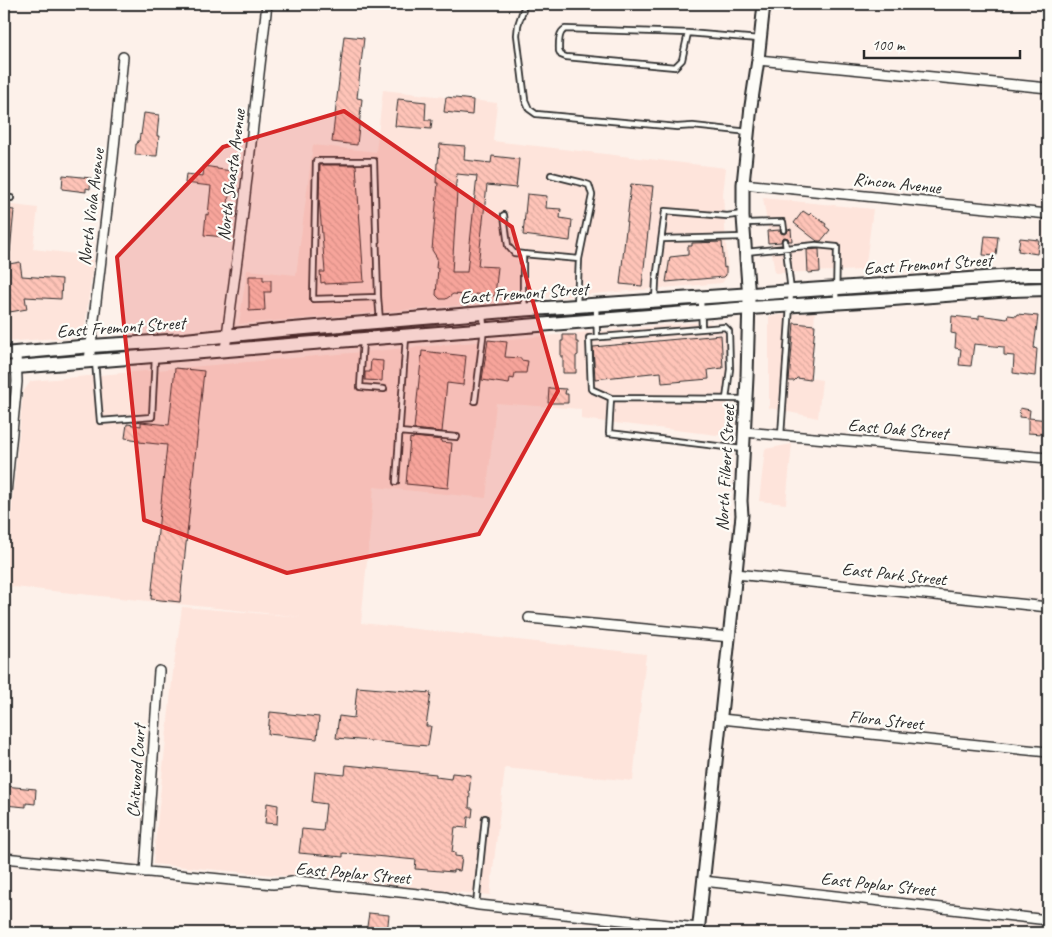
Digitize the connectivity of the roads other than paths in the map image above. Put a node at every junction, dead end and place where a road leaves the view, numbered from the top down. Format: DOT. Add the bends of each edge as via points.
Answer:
graph roads {
  1 [pos="267,4"];
  2 [pos="764,4"];
  3 [pos="523,10"];
  4 [pos="688,34"];
  5 [pos="760,39"];
  6 [pos="123,57"];
  7 [pos="758,60"];
  8 [pos="1048,88"];
  9 [pos="749,132"];
  10 [pos="551,175"];
  11 [pos="743,184"];
  12 [pos="4,198"];
  13 [pos="10,198"];
  14 [pos="1048,214"];
  15 [pos="504,215"];
  16 [pos="744,219"];
  17 [pos="784,230"];
  18 [pos="745,237"];
  19 [pos="662,238"];
  20 [pos="785,241"];
  21 [pos="786,248"];
  22 [pos="746,252"];
  23 [pos="523,254"];
  24 [pos="579,260"];
  25 [pos="1048,275"];
  26 [pos="835,288"];
  27 [pos="1048,289"];
  28 [pos="791,291"];
  29 [pos="378,297"];
  30 [pos="701,298"];
  31 [pos="655,301"];
  32 [pos="749,301"];
  33 [pos="836,302"];
  34 [pos="596,305"];
  35 [pos="790,305"];
  36 [pos="577,306"];
  37 [pos="525,310"];
  38 [pos="701,312"];
  39 [pos="484,313"];
  40 [pos="596,320"];
  41 [pos="380,322"];
  42 [pos="484,329"];
  43 [pos="702,329"];
  44 [pos="227,336"];
  45 [pos="406,336"];
  46 [pos="597,337"];
  47 [pos="363,339"];
  48 [pos="90,346"];
  49 [pos="225,350"];
  50 [pos="10,353"];
  51 [pos="155,356"];
  52 [pos="92,361"];
  53 [pos="10,367"];
  54 [pos="384,389"];
  55 [pos="611,398"];
  56 [pos="726,398"];
  57 [pos="746,399"];
  58 [pos="475,401"];
  59 [pos="399,432"];
  60 [pos="744,432"];
  61 [pos="781,435"];
  62 [pos="456,437"];
  63 [pos="743,449"];
  64 [pos="1048,458"];
  65 [pos="396,482"];
  66 [pos="4,513"];
  67 [pos="736,574"];
  68 [pos="1048,606"];
  69 [pos="529,618"];
  70 [pos="730,637"];
  71 [pos="159,671"];
  72 [pos="721,719"];
  73 [pos="1048,752"];
  74 [pos="485,818"];
  75 [pos="4,858"];
  76 [pos="145,872"];
  77 [pos="703,881"];
  78 [pos="476,905"];
  79 [pos="1048,920"];
  80 [pos="698,931"];
  1 -- 44 [label="street, North Shasta Avenue"];
  2 -- 5 [label="street, North Filbert Street"];
  3 -- 9 [label="lane" via="517,35 526,100 529,109 536,114"];
  4 -- 4 [label="lane" via="565,28 560,34 558,51 566,57 675,66 682,60"];
  4 -- 5 [label="lane"];
  5 -- 7 [label="street, North Filbert Street"];
  6 -- 48 [label="street, North Viola Avenue"];
  7 -- 8 [label="street"];
  7 -- 9 [label="street, North Filbert Street"];
  9 -- 11 [label="street, North Filbert Street"];
  10 -- 24 [label="lane" via="589,185 592,195"];
  11 -- 14 [label="street, Rincon Avenue"];
  11 -- 16 [label="street, North Filbert Street"];
  12 -- 13 [label="lane"];
  15 -- 23 [label="lane" via="508,246 514,253"];
  16 -- 17 [label="lane" via="783,222"];
  16 -- 18 [label="street, North Filbert Street"];
  16 -- 19 [label="lane" via="666,211"];
  18 -- 19 [label="lane"];
  18 -- 22 [label="street, North Filbert Street"];
  19 -- 31 [label="lane"];
  20 -- 21 [label="lane"];
  21 -- 22 [label="lane"];
  21 -- 26 [label="lane" via="837,247"];
  21 -- 28 [label="lane"];
  22 -- 32 [label="street, North Filbert Street"];
  23 -- 24 [label="lane"];
  23 -- 37 [label="lane"];
  24 -- 36 [label="lane"];
  25 -- 26 [label="main road, East Fremont Street"];
  26 -- 28 [label="main road, East Fremont Street"];
  26 -- 33 [label="lane"];
  27 -- 33 [label="main road, East Fremont Street"];
  28 -- 32 [label="main road, East Fremont Street"];
  28 -- 35 [label="lane"];
  29 -- 29 [label="lane" via="374,161 316,161 312,299"];
  29 -- 41 [label="lane"];
  30 -- 31 [label="main road, East Fremont Street"];
  30 -- 32 [label="main road, East Fremont Street"];
  30 -- 38 [label="lane"];
  31 -- 34 [label="main road, East Fremont Street"];
  32 -- 35 [label="main road, East Fremont Street"];
  32 -- 38 [label="main road, East Fremont Street"];
  32 -- 57 [label="street, North Filbert Street"];
  33 -- 35 [label="main road, East Fremont Street"];
  34 -- 36 [label="main road, East Fremont Street"];
  34 -- 40 [label="lane"];
  35 -- 61 [label="lane"];
  36 -- 37 [label="main road, East Fremont Street"];
  37 -- 39 [label="main road, East Fremont Street"];
  38 -- 40 [label="main road, East Fremont Street"];
  38 -- 43 [label="lane"];
  39 -- 41 [label="main road, East Fremont Street"];
  39 -- 42 [label="lane"];
  40 -- 42 [label="main road, East Fremont Street"];
  40 -- 46 [label="lane"];
  41 -- 44 [label="main road, East Fremont Street"];
  42 -- 45 [label="main road, East Fremont Street"];
  42 -- 58 [label="lane"];
  43 -- 46 [label="lane"];
  43 -- 56 [label="lane" via="725,327 728,331 730,369"];
  44 -- 48 [label="main road, East Fremont Street"];
  44 -- 49 [label="street, North Shasta Avenue"];
  45 -- 47 [label="main road, East Fremont Street"];
  45 -- 59 [label="lane"];
  46 -- 55 [label="lane" via="588,338 591,389"];
  47 -- 49 [label="main road, East Fremont Street"];
  47 -- 54 [label="lane" via="360,386"];
  48 -- 50 [label="main road, East Fremont Street"];
  48 -- 52 [label="street, North Viola Avenue"];
  49 -- 51 [label="main road, East Fremont Street"];
  50 -- 53 [label="street"];
  51 -- 52 [label="main road, East Fremont Street"];
  51 -- 52 [label="lane" via="152,417 100,421"];
  52 -- 53 [label="main road, East Fremont Street"];
  53 -- 66 [label="street" via="17,382"];
  55 -- 56 [label="lane"];
  55 -- 63 [label="lane" via="609,433"];
  56 -- 57 [label="lane"];
  57 -- 60 [label="street, North Filbert Street"];
  59 -- 62 [label="lane"];
  59 -- 65 [label="lane"];
  60 -- 61 [label="street, East Oak Street"];
  60 -- 63 [label="street, North Filbert Street"];
  61 -- 64 [label="street, East Oak Street"];
  63 -- 67 [label="street, North Filbert Street" via="742,515"];
  67 -- 68 [label="street, East Park Street"];
  67 -- 70 [label="street, North Filbert Street"];
  69 -- 70 [label="street"];
  70 -- 72 [label="street, North Filbert Street"];
  71 -- 76 [label="street, Chitwood Court"];
  72 -- 73 [label="street, Flora Street"];
  72 -- 77 [label="street, North Filbert Street"];
  74 -- 78 [label="lane"];
  75 -- 76 [label="street, East Poplar Street"];
  76 -- 78 [label="street, East Poplar Street" via="273,884 297,881 446,897"];
  77 -- 79 [label="street, East Poplar Street"];
  77 -- 80 [label="street, North Filbert Street"];
  78 -- 80 [label="street, East Poplar Street"];
}
